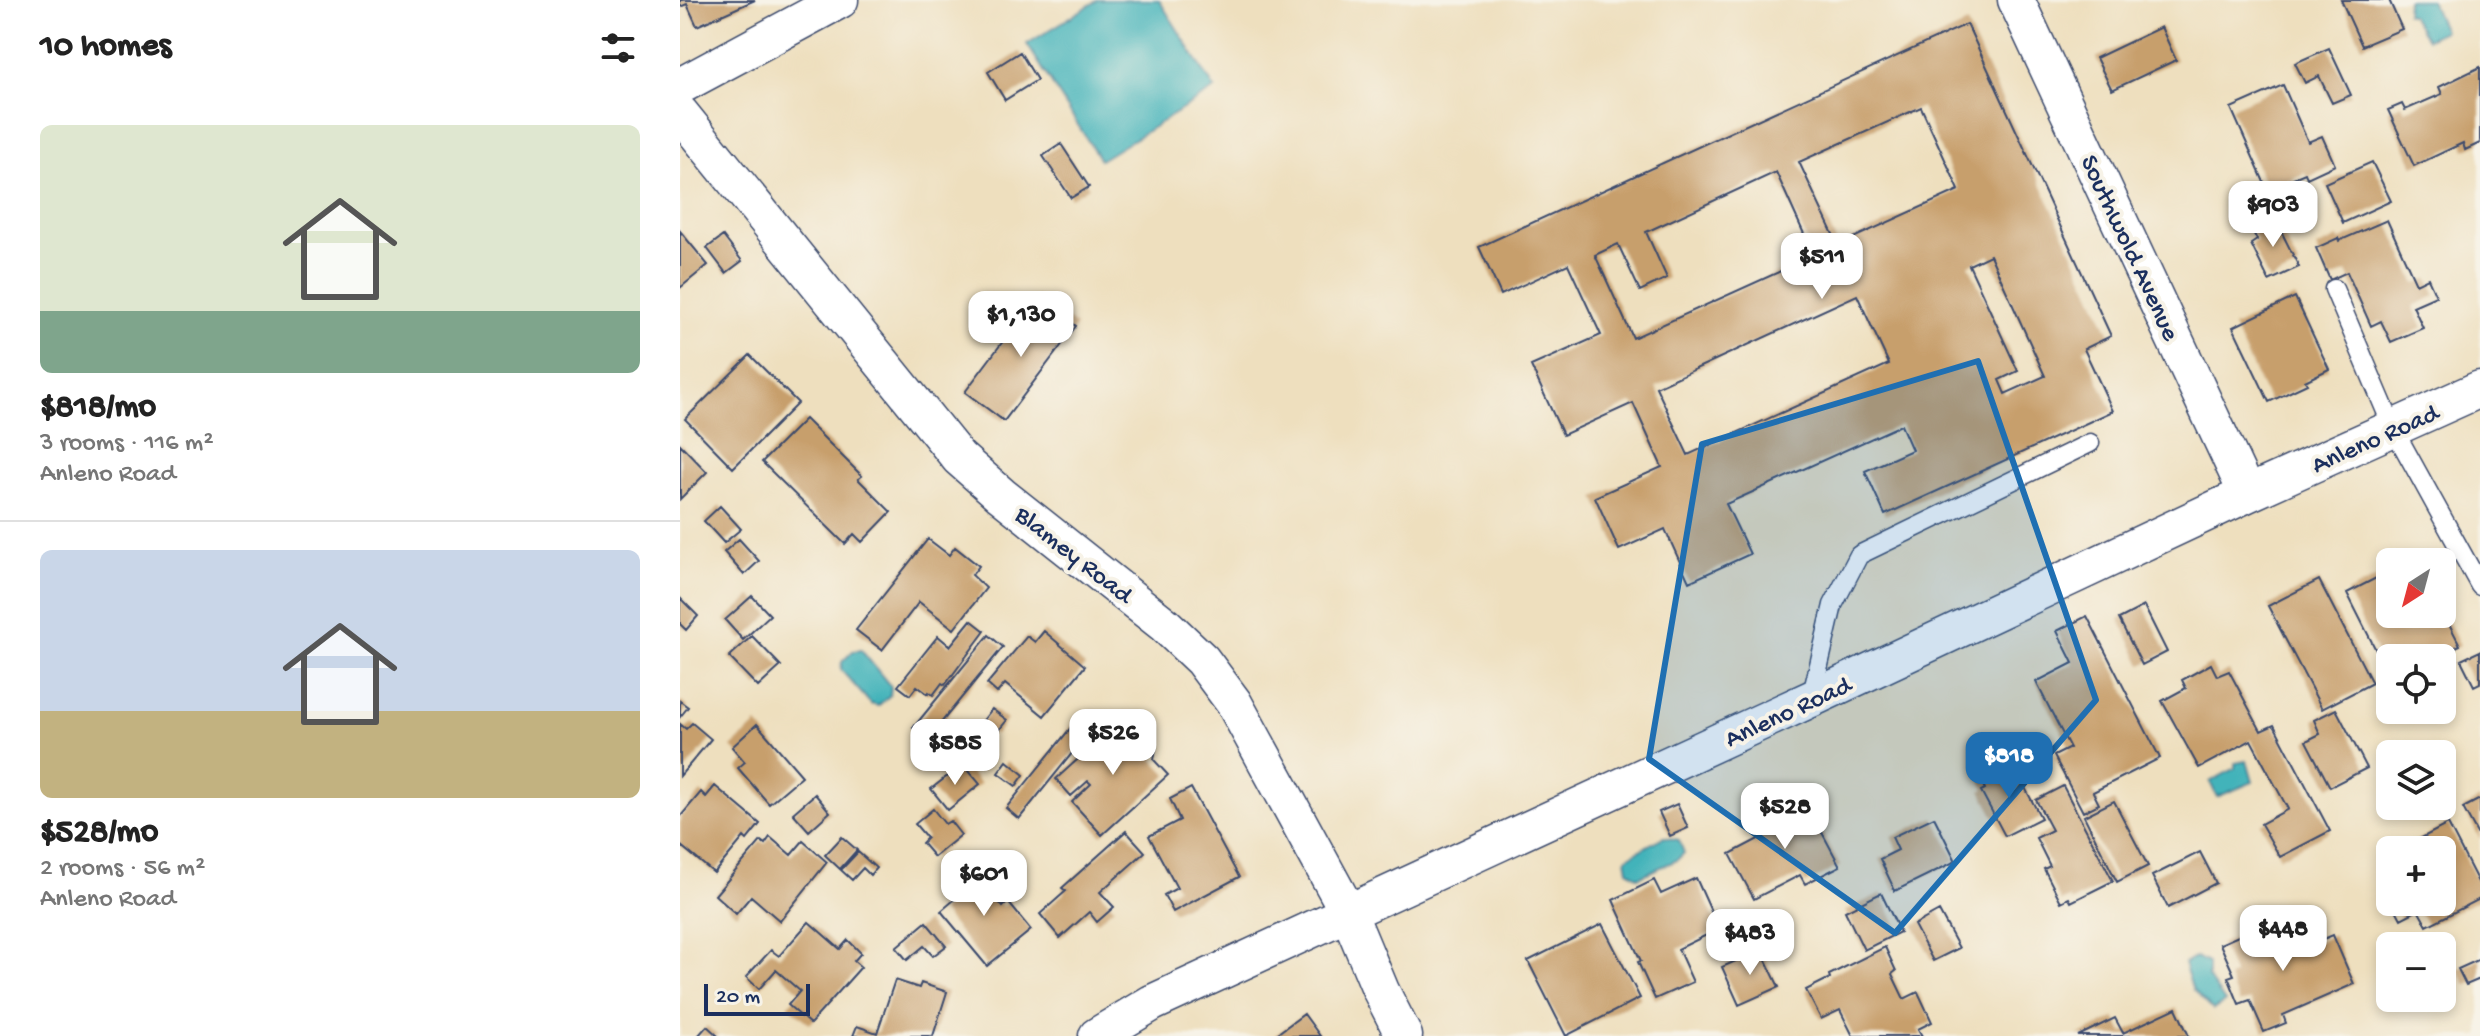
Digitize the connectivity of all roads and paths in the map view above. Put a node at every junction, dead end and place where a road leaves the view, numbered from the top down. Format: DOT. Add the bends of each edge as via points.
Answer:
graph roads {
  1 [pos="840,0"];
  2 [pos="2016,0"];
  3 [pos="680,86"];
  4 [pos="680,113"];
  5 [pos="2334,289"];
  6 [pos="2480,389"];
  7 [pos="2393,428"];
  8 [pos="2090,443"];
  9 [pos="2247,494"];
  10 [pos="2480,586"];
  11 [pos="1811,699"];
  12 [pos="1348,912"];
  13 [pos="1097,1036"];
  14 [pos="1404,1036"];
  1 -- 3 [label="street"];
  2 -- 9 [label="street, Southwold Avenue"];
  4 -- 12 [label="street, Blamey Road" via="959,458 1202,660 1234,703"];
  5 -- 7 [label="lane"];
  6 -- 7 [label="street, Anleno Road"];
  7 -- 9 [label="street, Anleno Road"];
  7 -- 10 [label="lane"];
  8 -- 11 [label="lane" via="1859,555 1833,605"];
  9 -- 11 [label="street, Anleno Road"];
  11 -- 12 [label="street, Anleno Road"];
  12 -- 13 [label="street, Anleno Road" via="1152,1003"];
  12 -- 14 [label="street, Blamey Road"];
}
